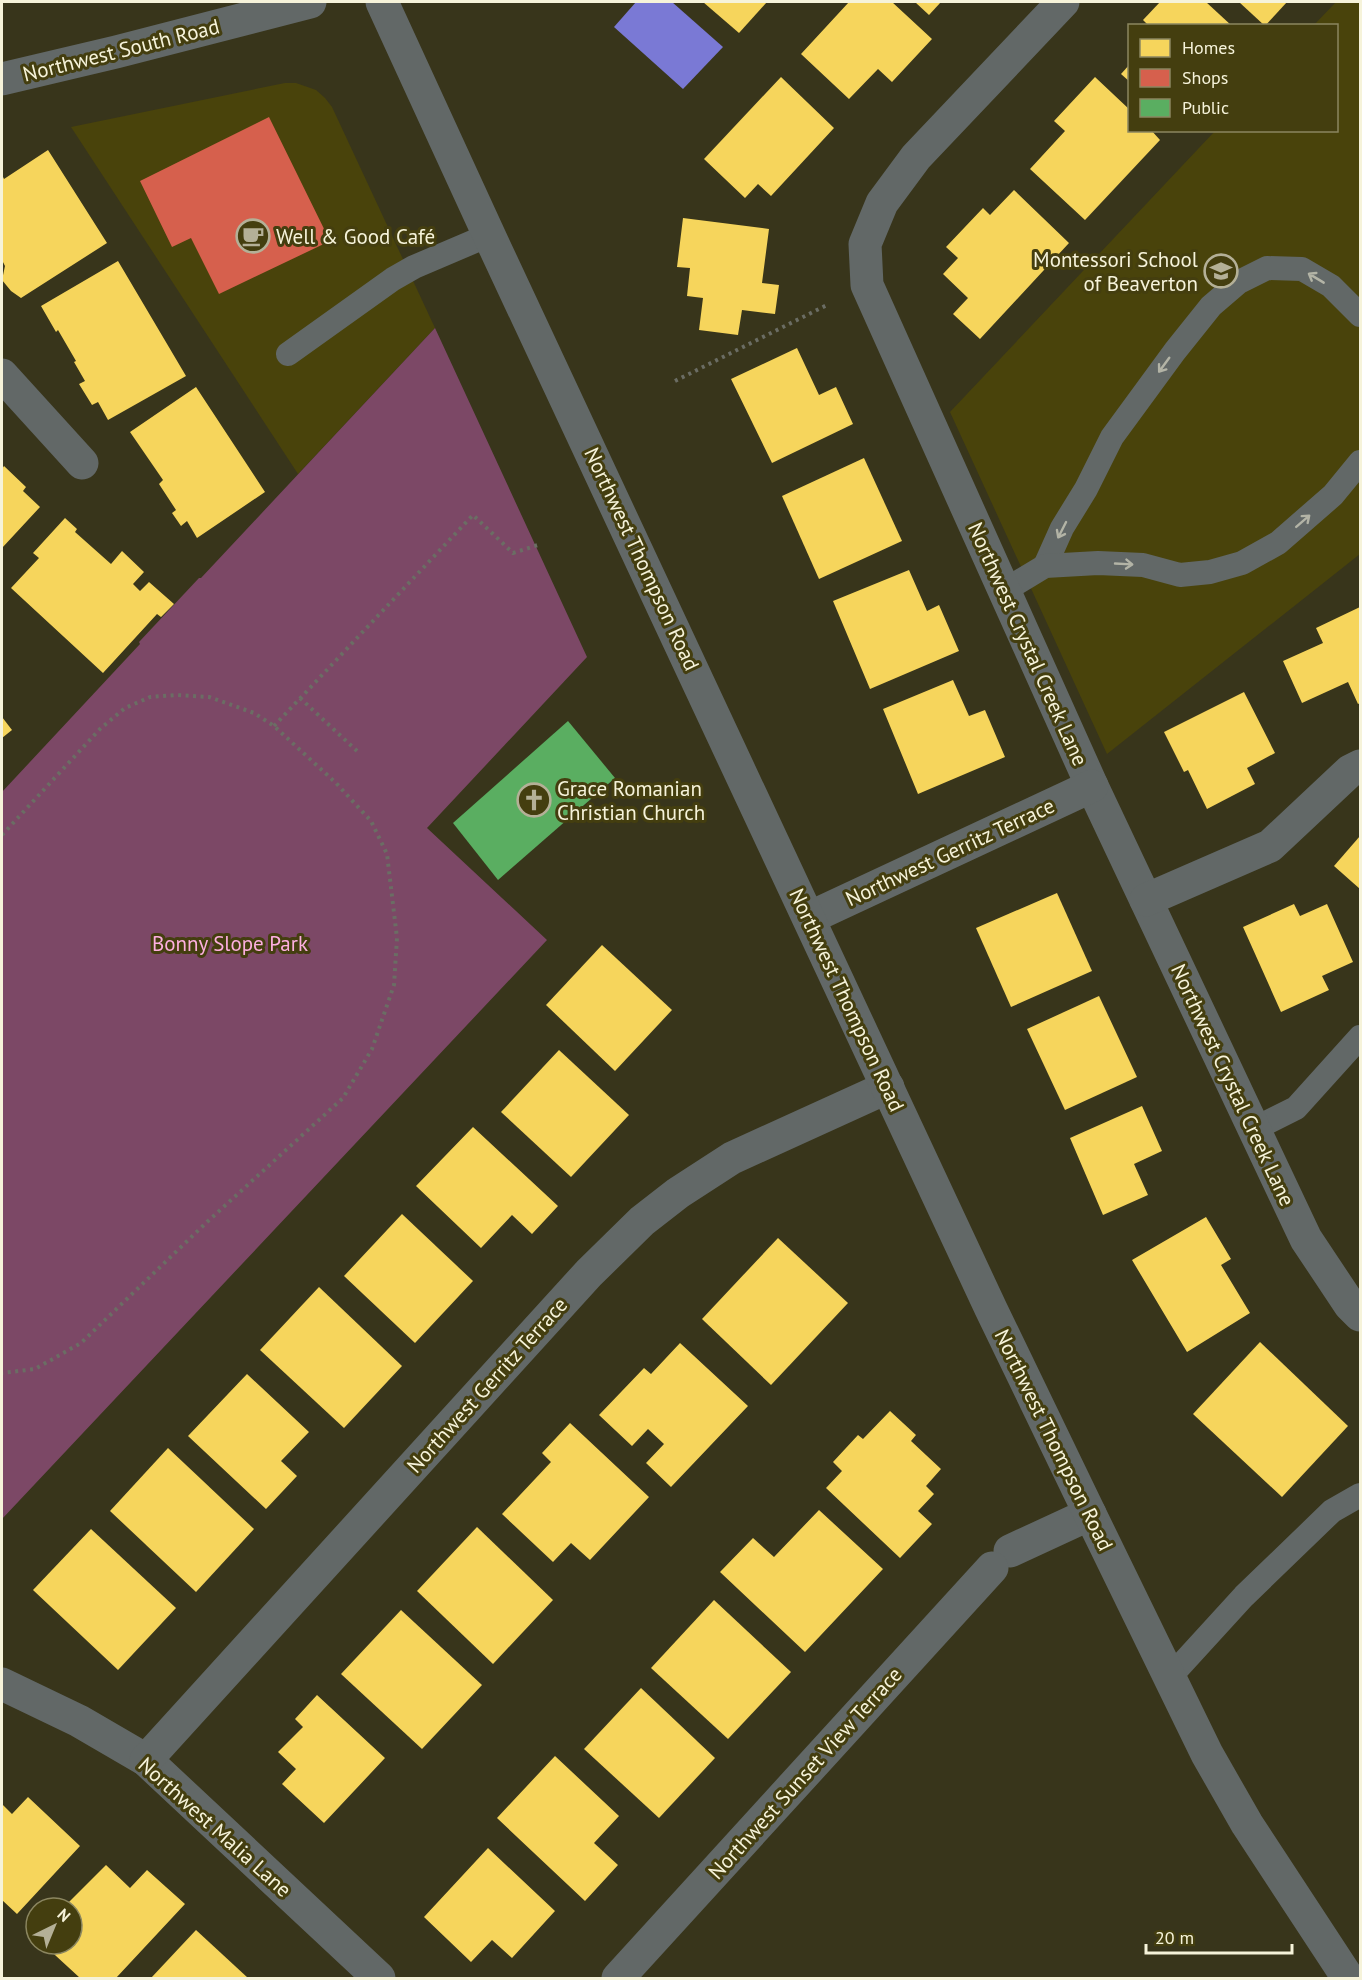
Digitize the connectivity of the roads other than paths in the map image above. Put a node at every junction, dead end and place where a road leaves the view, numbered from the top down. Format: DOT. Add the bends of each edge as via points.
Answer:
graph roads {
  1 [pos="310,2"];
  2 [pos="382,2"];
  3 [pos="1063,2"];
  4 [pos="2,79"];
  5 [pos="489,235"];
  6 [pos="1360,315"];
  7 [pos="288,354"];
  8 [pos="2,375"];
  9 [pos="1360,462"];
  10 [pos="82,464"];
  11 [pos="1045,566"];
  12 [pos="1005,590"];
  13 [pos="1360,766"];
  14 [pos="1092,786"];
  15 [pos="1146,900"];
  16 [pos="808,918"];
  17 [pos="1360,1037"];
  18 [pos="888,1087"];
  19 [pos="1254,1129"];
  20 [pos="1360,1315"];
  21 [pos="1360,1495"];
  22 [pos="1090,1514"];
  23 [pos="1170,1677"];
  24 [pos="2,1684"];
  25 [pos="146,1760"];
  26 [pos="379,1978"];
  27 [pos="618,1978"];
  28 [pos="1348,1978"];
  1 -- 4 [label="street, Northwest South Road"];
  2 -- 5 [label="street, Northwest Thompson Road"];
  3 -- 12 [label="street, Northwest Crystal Creek Lane" via="916,158 882,203 865,244 867,285"];
  5 -- 7 [label="lane" via="393,279"];
  5 -- 16 [label="street, Northwest Thompson Road"];
  6 -- 11 [label="lane, one-way" via="1331,286 1302,269 1267,268 1239,282 1211,306 1112,437"];
  8 -- 10 [label="street"];
  11 -- 9 [label="lane, one-way" via="1098,563 1143,566 1180,575 1242,563 1278,543 1333,495"];
  11 -- 12 [label="lane"];
  12 -- 14 [label="street, Northwest Crystal Creek Lane"];
  13 -- 15 [label="street" via="1270,846"];
  14 -- 15 [label="street, Northwest Crystal Creek Lane"];
  14 -- 16 [label="street, Northwest Gerritz Terrace"];
  15 -- 19 [label="street, Northwest Crystal Creek Lane"];
  16 -- 18 [label="street, Northwest Thompson Road"];
  17 -- 19 [label="lane" via="1296,1108"];
  18 -- 22 [label="street, Northwest Thompson Road"];
  18 -- 25 [label="street, Northwest Gerritz Terrace" via="732,1158 642,1221 589,1273"];
  19 -- 20 [label="street, Northwest Crystal Creek Lane" via="1306,1239"];
  21 -- 23 [label="lane" via="1332,1511 1244,1596"];
  22 -- 23 [label="street, Northwest Thompson Road"];
  22 -- 27 [label="street, Northwest Sunset View Terrace" via="1001,1559"];
  23 -- 28 [label="street, Northwest Thompson Road" via="1247,1824"];
  24 -- 25 [label="street, Northwest Malia Lane" via="79,1720"];
  25 -- 26 [label="street, Northwest Malia Lane"];
}
